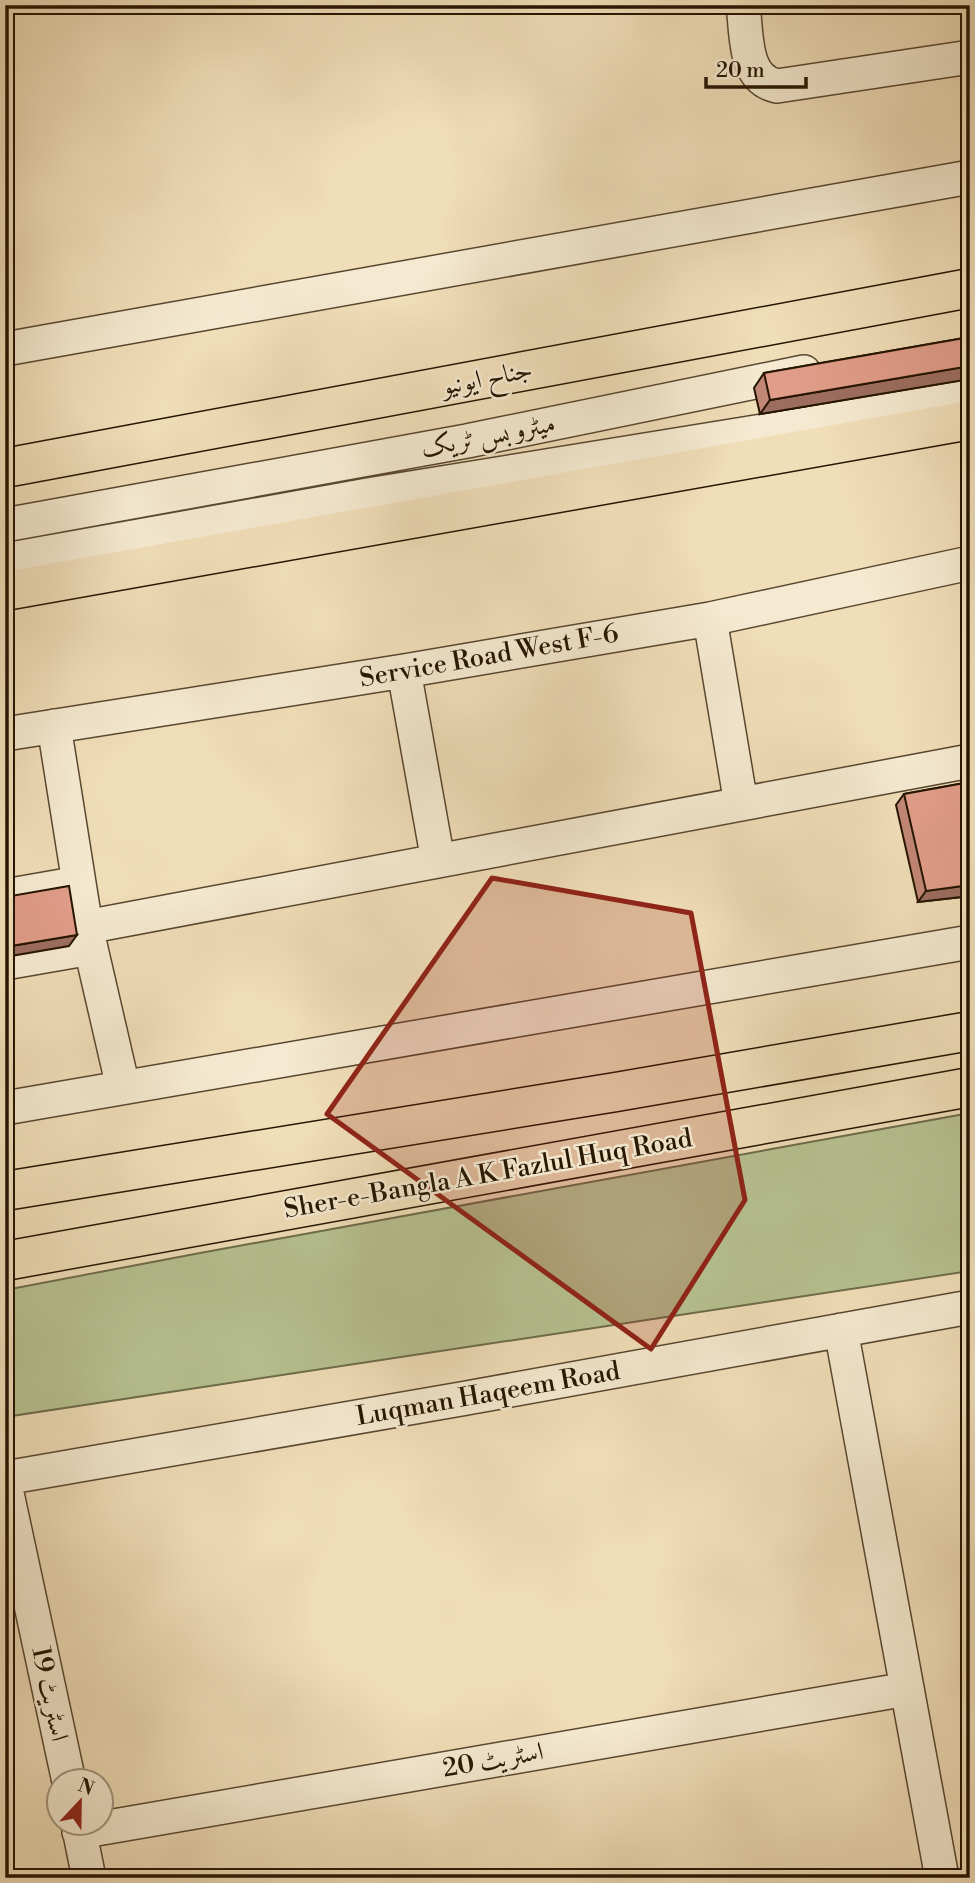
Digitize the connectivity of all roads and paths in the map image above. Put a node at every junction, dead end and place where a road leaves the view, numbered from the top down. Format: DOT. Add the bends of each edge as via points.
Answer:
graph roads {
  1 [pos="743,5"];
  2 [pos="970,57"];
  3 [pos="970,177"];
  4 [pos="970,288"];
  5 [pos="5,349"];
  6 [pos="837,366"];
  7 [pos="970,394"];
  8 [pos="970,420"];
  9 [pos="5,468"];
  10 [pos="5,525"];
  11 [pos="5,561"];
  12 [pos="970,563"];
  13 [pos="5,592"];
  14 [pos="710,618"];
  15 [pos="404,671"];
  16 [pos="54,726"];
  17 [pos="5,734"];
  18 [pos="970,761"];
  19 [pos="741,804"];
  20 [pos="438,861"];
  21 [pos="79,883"];
  22 [pos="5,896"];
  23 [pos="89,938"];
  24 [pos="970,942"];
  25 [pos="5,963"];
  26 [pos="970,1031"];
  27 [pos="123,1087"];
  28 [pos="970,1087"];
  29 [pos="5,1108"];
  30 [pos="5,1191"];
  31 [pos="5,1261"];
  32 [pos="970,1307"];
  33 [pos="841,1329"];
  34 [pos="5,1478"];
  35 [pos="5,1484"];
  36 [pos="907,1689"];
  37 [pos="66,1768"];
  38 [pos="116,1822"];
  39 [pos="81,1838"];
  40 [pos="89,1878"];
  41 [pos="942,1878"];
  1 -- 2 [label="street" via="752,69 764,83 777,86"];
  3 -- 5 [label="street"];
  4 -- 9 [label="main road, جناح ایونیو"];
  6 -- 10 [label="street, میٹرو بس ٹریک" via="467,441"];
  7 -- 11 [label="street, میٹرو بس ٹریک"];
  8 -- 13 [label="main road"];
  12 -- 14 [label="street, Service Road West F-6"];
  14 -- 15 [label="street, Service Road West F-6"];
  14 -- 19 [label="street"];
  15 -- 16 [label="street, Service Road West F-6"];
  15 -- 20 [label="street"];
  16 -- 17 [label="street, Service Road West F-6"];
  16 -- 21 [label="street"];
  18 -- 19 [label="street"];
  19 -- 20 [label="street"];
  20 -- 23 [label="street"];
  21 -- 22 [label="street"];
  21 -- 23 [label="street"];
  23 -- 25 [label="street"];
  23 -- 27 [label="street"];
  24 -- 27 [label="street"];
  26 -- 30 [label="main road"];
  27 -- 29 [label="street"];
  28 -- 31 [label="main road, Sher-e-Bangla A K Fazlul Huq Road"];
  32 -- 33 [label="street, Luqman Haqeem Road"];
  33 -- 34 [label="street, Luqman Haqeem Road"];
  33 -- 36 [label="street"];
  35 -- 37 [label="street, اسٹریٹ 19"];
  36 -- 38 [label="street, اسٹریٹ 20"];
  36 -- 41 [label="street"];
  39 -- 40 [label="street"];
}
